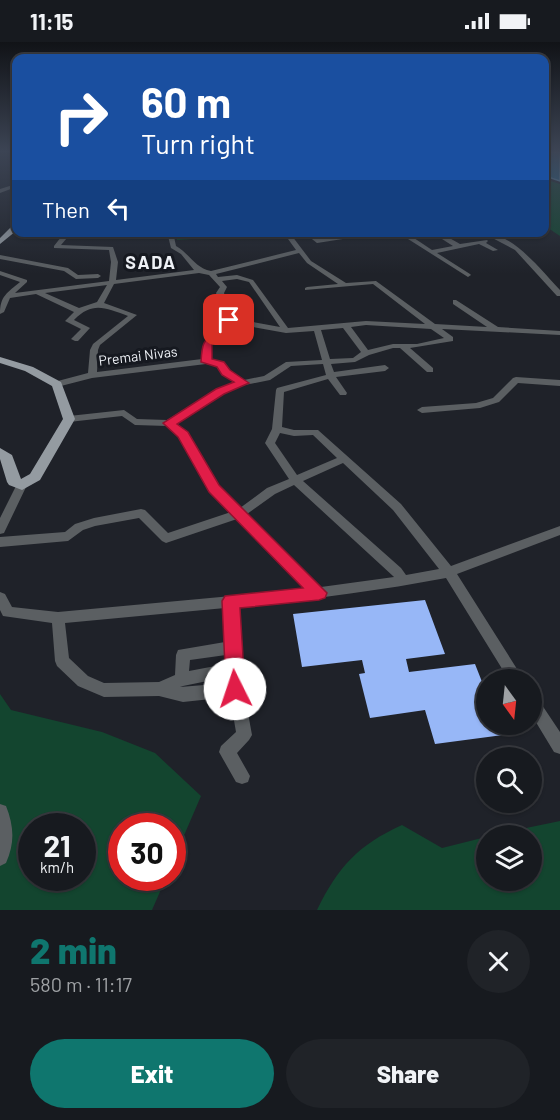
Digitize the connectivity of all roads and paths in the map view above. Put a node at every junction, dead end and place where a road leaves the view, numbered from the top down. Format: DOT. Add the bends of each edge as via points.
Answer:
graph roads {
  1 [pos="12,226"];
  2 [pos="12,231"];
  3 [pos="0,237"];
  4 [pos="64,237"];
  5 [pos="171,237"];
  6 [pos="289,237"];
  7 [pos="312,237"];
  8 [pos="347,237"];
  9 [pos="408,237"];
  10 [pos="443,237"];
  11 [pos="496,238"];
  12 [pos="0,242"];
  13 [pos="480,242"];
  14 [pos="458,246"];
  15 [pos="495,250"];
  16 [pos="298,251"];
  17 [pos="431,252"];
  18 [pos="0,256"];
  19 [pos="199,271"];
  20 [pos="0,273"];
  21 [pos="468,275"];
  22 [pos="215,276"];
  23 [pos="113,278"];
  24 [pos="345,285"];
  25 [pos="307,289"];
  26 [pos="0,291"];
  27 [pos="37,292"];
  28 [pos="9,294"];
  29 [pos="560,294"];
  30 [pos="456,302"];
  31 [pos="100,304"];
  32 [pos="79,311"];
  33 [pos="0,312"];
  34 [pos="229,320"];
  35 [pos="346,326"];
  36 [pos="433,327"];
  37 [pos="317,329"];
  38 [pos="496,330"];
  39 [pos="286,331"];
  40 [pos="560,333"];
  41 [pos="75,339"];
  42 [pos="402,346"];
  43 [pos="366,352"];
  44 [pos="0,360"];
  45 [pos="206,362"];
  46 [pos="328,363"];
  47 [pos="385,368"];
  48 [pos="430,370"];
  49 [pos="92,375"];
  50 [pos="331,377"];
  51 [pos="267,378"];
  52 [pos="243,383"];
  53 [pos="560,383"];
  54 [pos="57,384"];
  55 [pos="280,390"];
  56 [pos="343,393"];
  57 [pos="422,410"];
  58 [pos="69,419"];
  59 [pos="169,423"];
  60 [pos="277,429"];
  61 [pos="0,452"];
  62 [pos="343,459"];
  63 [pos="295,480"];
  64 [pos="22,485"];
  65 [pos="239,514"];
  66 [pos="560,530"];
  67 [pos="0,531"];
  68 [pos="0,542"];
  69 [pos="449,573"];
  70 [pos="403,581"];
  71 [pos="319,593"];
  72 [pos="0,598"];
  73 [pos="231,601"];
  74 [pos="58,618"];
  75 [pos="233,647"];
  76 [pos="233,669"];
  77 [pos="510,669"];
  78 [pos="182,679"];
  79 [pos="159,688"];
  80 [pos="235,689"];
  81 [pos="542,718"];
  82 [pos="560,746"];
  83 [pos="242,776"];
  84 [pos="0,812"];
  85 [pos="0,857"];
  1 -- 3 [label="main road"];
  2 -- 12 [label="main road"];
  4 -- 23 [label="street" via="56,247 107,247 114,252"];
  5 -- 19 [label="street" via="173,246"];
  6 -- 16 [label="street"];
  7 -- 8 [label="street" via="317,241"];
  9 -- 17 [label="street"];
  10 -- 14 [label="street"];
  11 -- 13 [label="street"];
  11 -- 29 [label="street" via="518,249"];
  13 -- 14 [label="street"];
  13 -- 15 [label="street"];
  14 -- 17 [label="street"];
  16 -- 22 [label="street"];
  16 -- 24 [label="street"];
  17 -- 21 [label="street"];
  18 -- 23 [label="street" via="66,269 76,277"];
  19 -- 22 [label="street"];
  19 -- 23 [label="street"];
  20 -- 28 [label="street" via="25,281"];
  22 -- 34 [label="street" via="224,287 220,293"];
  22 -- 39 [label="street" via="251,281"];
  23 -- 27 [label="street"];
  23 -- 31 [label="street"];
  24 -- 25 [label="street"];
  24 -- 36 [label="street" via="374,282"];
  26 -- 28 [label="street"];
  27 -- 28 [label="street"];
  27 -- 32 [label="street"];
  28 -- 33 [label="street"];
  30 -- 38 [label="street"];
  31 -- 32 [label="street"];
  31 -- 49 [label="street" via="133,315 97,344"];
  32 -- 41 [label="street" via="69,321 86,328"];
  34 -- 39 [label="street"];
  34 -- 45 [label="street" via="221,335 207,344"];
  35 -- 36 [label="street" via="366,323"];
  35 -- 37 [label="street"];
  35 -- 43 [label="street"];
  36 -- 38 [label="street"];
  36 -- 42 [label="street" via="450,339"];
  37 -- 39 [label="street"];
  37 -- 46 [label="street"];
  38 -- 40 [label="street"];
  42 -- 43 [label="street"];
  42 -- 48 [label="street"];
  43 -- 46 [label="street" via="361,358"];
  44 -- 54 [label="main road"];
  45 -- 49 [label="street, Premai Nivas"];
  45 -- 52 [label="street" via="220,364 226,373"];
  46 -- 50 [label="street"];
  46 -- 51 [label="street" via="289,364"];
  47 -- 50 [label="street"];
  49 -- 54 [label="street, Premai Nivas"];
  50 -- 55 [label="street"];
  50 -- 56 [label="street"];
  51 -- 52 [label="street"];
  51 -- 55 [label="street"];
  52 -- 59 [label="street" via="220,391"];
  53 -- 57 [label="street" via="516,380 496,400 477,406"];
  54 -- 58 [label="main road"];
  55 -- 60 [label="street"];
  58 -- 59 [label="street" via="124,413 135,422"];
  58 -- 64 [label="main road" via="35,477"];
  59 -- 65 [label="street" via="183,435 214,489"];
  60 -- 62 [label="street" via="315,432"];
  60 -- 63 [label="street" via="270,443"];
  61 -- 64 [label="main road" via="7,458 14,482"];
  62 -- 63 [label="street"];
  62 -- 69 [label="street" via="397,507"];
  63 -- 65 [label="street" via="271,491"];
  63 -- 70 [label="street"];
  64 -- 67 [label="street"];
  65 -- 68 [label="street" via="166,538 141,513 94,522 68,536"];
  65 -- 71 [label="street"];
  66 -- 69 [label="street"];
  69 -- 70 [label="street"];
  69 -- 77 [label="street"];
  70 -- 71 [label="street"];
  71 -- 73 [label="street"];
  72 -- 74 [label="street" via="8,612"];
  73 -- 74 [label="street"];
  73 -- 75 [label="street"];
  74 -- 79 [label="street" via="63,662 83,681 104,690"];
  75 -- 76 [label="street"];
  75 -- 78 [label="street" via="183,655"];
  76 -- 78 [label="street"];
  76 -- 80 [label="street"];
  78 -- 79 [label="street"];
  79 -- 80 [label="street" via="183,695"];
  80 -- 83 [label="street" via="244,735 227,752"];
  81 -- 82 [label="street"];
  84 -- 85 [label="street" via="5,829"];
}
